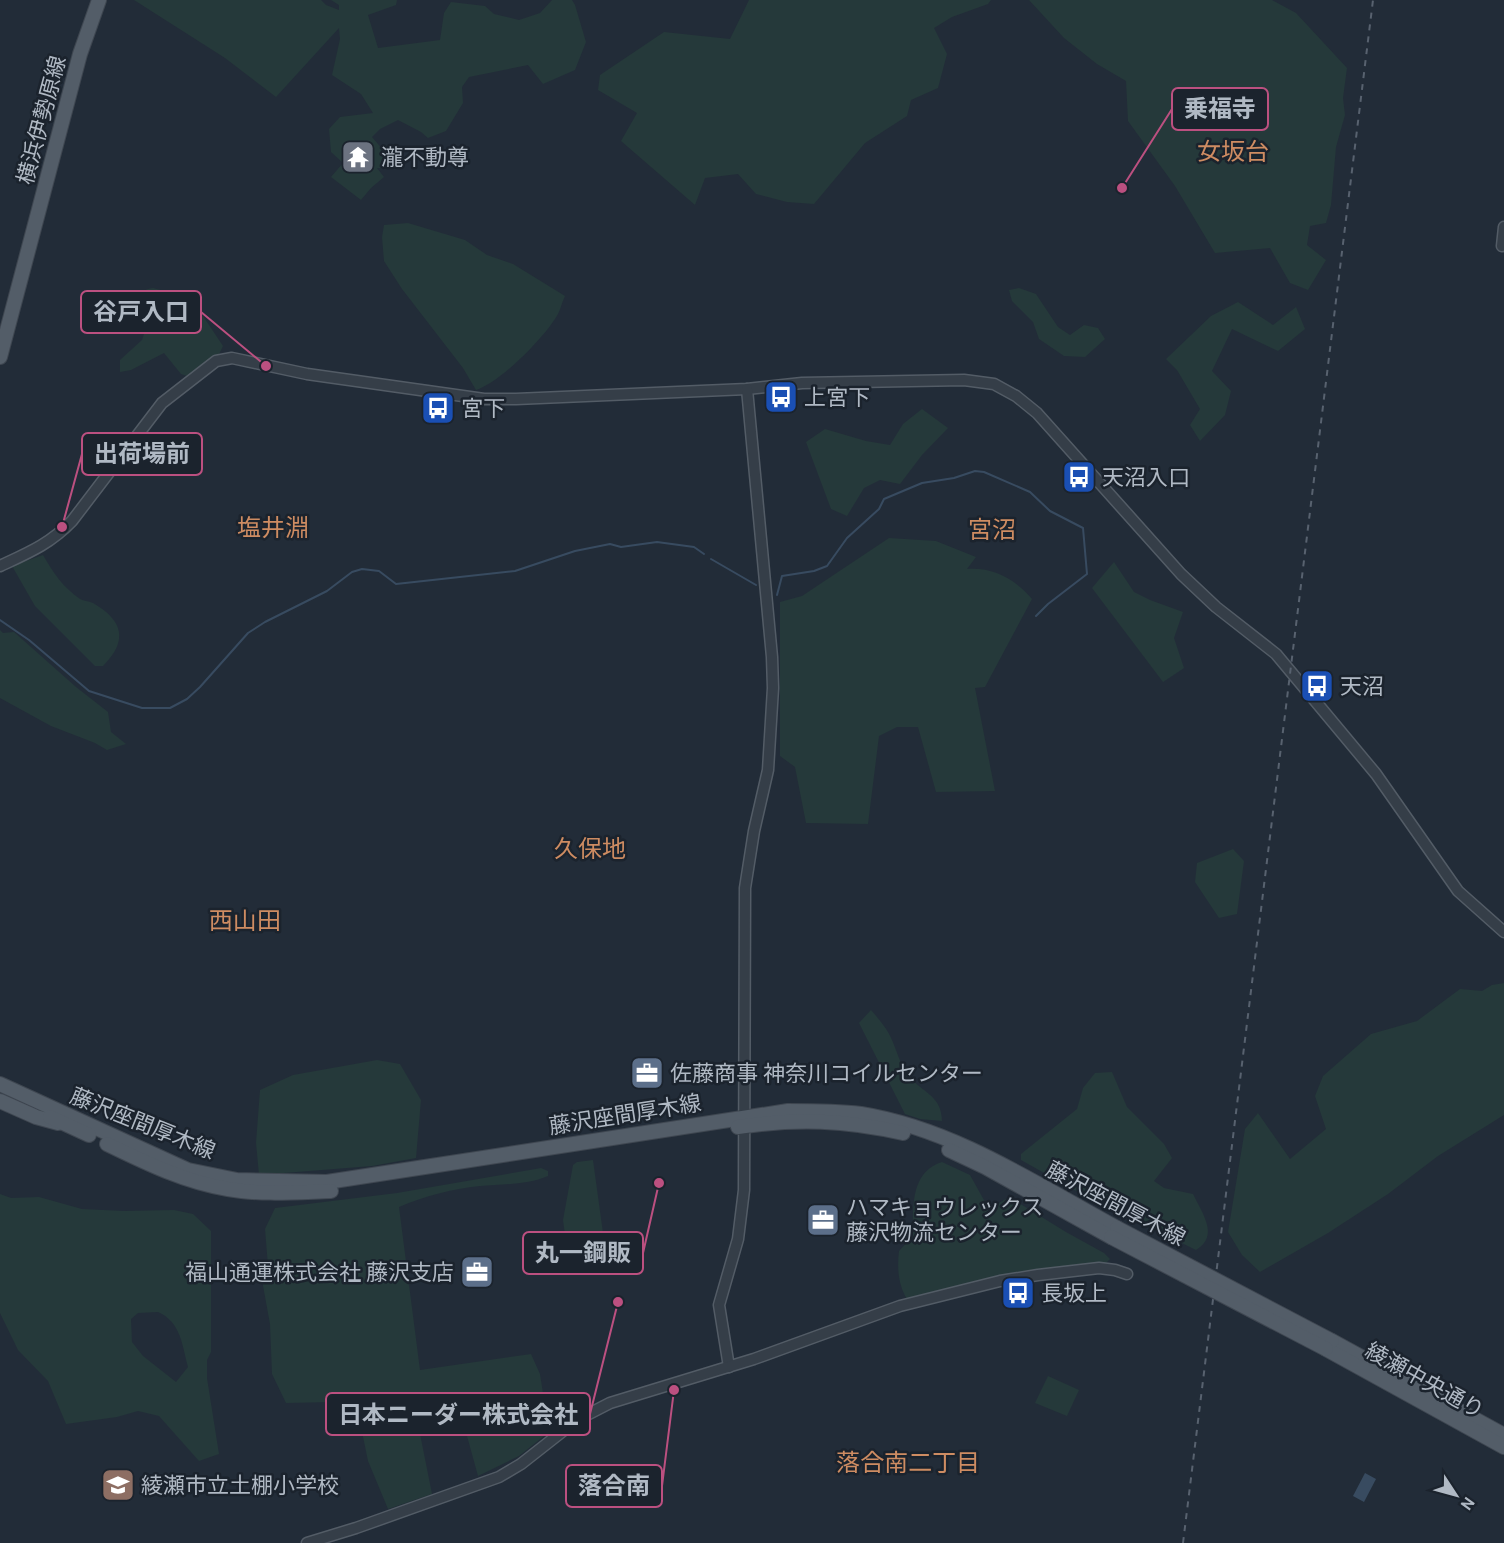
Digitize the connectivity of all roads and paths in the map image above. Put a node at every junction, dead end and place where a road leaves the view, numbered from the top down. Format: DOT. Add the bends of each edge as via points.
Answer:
graph roads {
  1 [pos="92,0"];
  2 [pos="99,0"];
  3 [pos="1504,227"];
  4 [pos="1502,246"];
  5 [pos="0,325"];
  6 [pos="0,357"];
  7 [pos="747,389"];
  8 [pos="0,566"];
  9 [pos="1504,932"];
  10 [pos="0,1077"];
  11 [pos="0,1084"];
  12 [pos="0,1093"];
  13 [pos="0,1101"];
  14 [pos="745,1121"];
  15 [pos="71,1122"];
  16 [pos="1127,1275"];
  17 [pos="1329,1345"];
  18 [pos="729,1367"];
  19 [pos="1504,1435"];
  20 [pos="1504,1447"];
  21 [pos="307,1543"];
  1 -- 5 [label="main road, 横浜伊勢原線" via="70,61"];
  2 -- 6 [label="main road, 横浜伊勢原線" via="80,54"];
  3 -- 4 [label="street"];
  7 -- 8 [label="street" via="484,399 307,374 232,358 216,361 162,403 60,534"];
  7 -- 9 [label="street" via="802,383 964,380 994,384 1016,396 1037,413 1187,580 1276,654 1376,774 1458,891"];
  7 -- 14 [label="street" via="773,688 768,770 745,888"];
  10 -- 15 [label="main road" via="36,1094"];
  11 -- 15 [label="main road, 藤沢座間厚木線"];
  12 -- 15 [label="main road, 藤沢座間厚木線"];
  13 -- 15 [label="main road" via="36,1117"];
  14 -- 15 [label="main road, 藤沢座間厚木線" via="330,1191 282,1192 229,1189 187,1179 143,1161"];
  14 -- 17 [label="main road, 藤沢座間厚木線, bridge" via="788,1111 837,1112 926,1131 984,1156 1114,1232"];
  14 -- 18 [label="street" via="743,1214 719,1305"];
  16 -- 18 [label="street" via="1099,1268 1000,1281 900,1306"];
  17 -- 19 [label="main road, 綾瀬中央通り"];
  17 -- 20 [label="main road, 綾瀬中央通り"];
  18 -- 21 [label="street" via="591,1412 508,1473 483,1484"];
}
